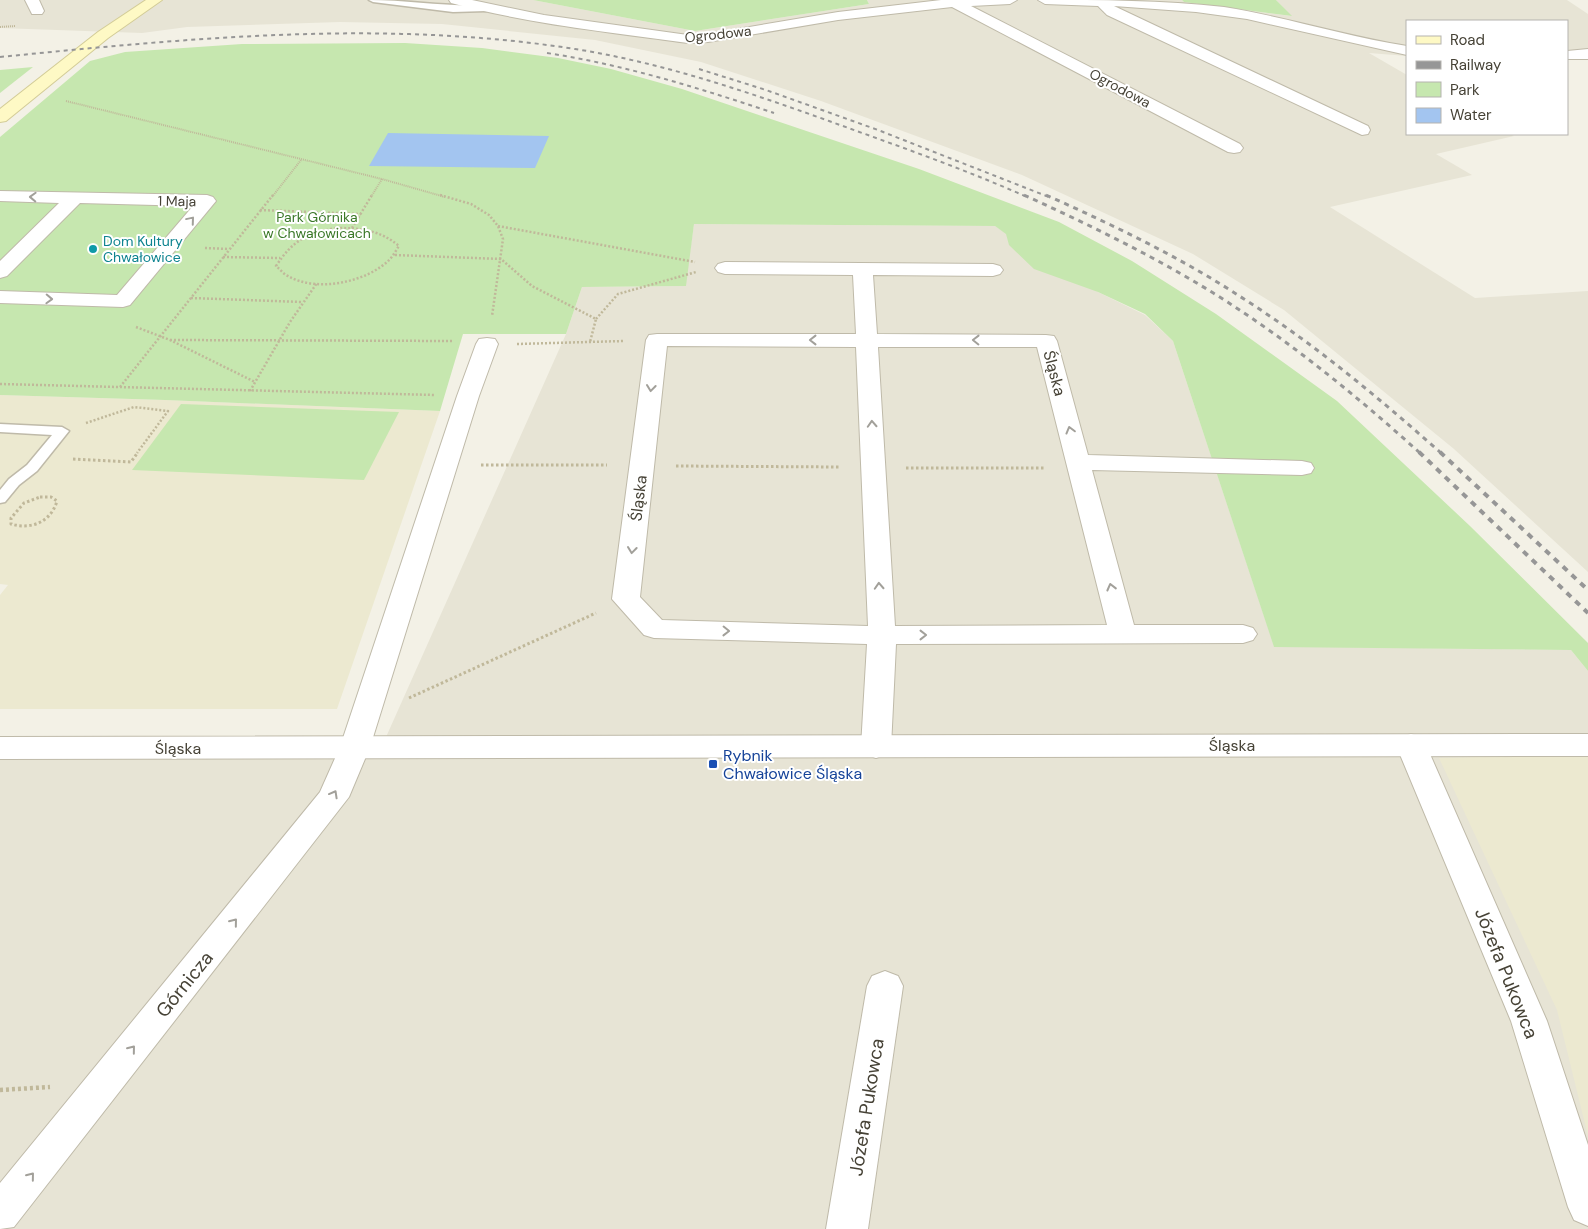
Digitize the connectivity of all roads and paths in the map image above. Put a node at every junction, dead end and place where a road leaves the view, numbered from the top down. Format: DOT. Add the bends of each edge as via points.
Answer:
graph roads {
  1 [pos="155,0"];
  2 [pos="373,0"];
  3 [pos="456,0"];
  4 [pos="1010,0"];
  5 [pos="1045,0"];
  6 [pos="1102,2"];
  7 [pos="1118,2"];
  8 [pos="952,3"];
  9 [pos="486,8"];
  10 [pos="1406,51"];
  11 [pos="1588,54"];
  12 [pos="1568,55"];
  13 [pos="65,101"];
  14 [pos="0,117"];
  15 [pos="1362,130"];
  16 [pos="1234,148"];
  17 [pos="301,160"];
  18 [pos="382,179"];
  19 [pos="0,196"];
  20 [pos="74,199"];
  21 [pos="260,210"];
  22 [pos="361,214"];
  23 [pos="498,226"];
  24 [pos="352,228"];
  25 [pos="395,255"];
  26 [pos="223,257"];
  27 [pos="281,258"];
  28 [pos="501,259"];
  29 [pos="700,263"];
  30 [pos="725,268"];
  31 [pos="863,269"];
  32 [pos="993,270"];
  33 [pos="0,272"];
  34 [pos="697,272"];
  35 [pos="316,283"];
  36 [pos="0,297"];
  37 [pos="191,298"];
  38 [pos="302,302"];
  39 [pos="596,319"];
  40 [pos="128,324"];
  41 [pos="160,336"];
  42 [pos="868,339"];
  43 [pos="170,340"];
  44 [pos="282,340"];
  45 [pos="657,340"];
  46 [pos="590,342"];
  47 [pos="487,344"];
  48 [pos="256,382"];
  49 [pos="0,384"];
  50 [pos="120,388"];
  51 [pos="250,392"];
  52 [pos="468,396"];
  53 [pos="115,413"];
  54 [pos="0,428"];
  55 [pos="76,459"];
  56 [pos="448,465"];
  57 [pos="642,465"];
  58 [pos="1080,465"];
  59 [pos="874,468"];
  60 [pos="1302,468"];
  61 [pos="0,499"];
  62 [pos="22,526"];
  63 [pos="626,599"];
  64 [pos="1243,634"];
  65 [pos="882,635"];
  66 [pos="1123,635"];
  67 [pos="370,702"];
  68 [pos="1588,745"];
  69 [pos="1412,746"];
  70 [pos="356,747"];
  71 [pos="876,747"];
  72 [pos="0,748"];
  73 [pos="884,986"];
  74 [pos="1588,1207"];
  75 [pos="0,1214"];
  76 [pos="847,1229"];
  1 -- 14 [label="main road" via="103,35"];
  2 -- 9 [label="lane" via="453,9"];
  3 -- 9 [label="street, Ogrodowa"];
  4 -- 8 [label="street, Ogrodowa"];
  5 -- 6 [label="street"];
  6 -- 7 [label="street"];
  6 -- 15 [label="street" via="1112,12"];
  7 -- 10 [label="street" via="1246,15"];
  8 -- 9 [label="street, Ogrodowa" via="838,16 698,39 656,36"];
  8 -- 16 [label="street, Ogrodowa"];
  11 -- 12 [label="street"];
  13 -- 17 [label="path"];
  17 -- 18 [label="path"];
  17 -- 21 [label="path"];
  18 -- 22 [label="path"];
  18 -- 23 [label="path" via="471,204 489,215"];
  20 -- 19 [label="street, 1 Maja, one-way"];
  20 -- 33 [label="street"];
  36 -- 20 [label="street, 1 Maja, one-way" via="123,301 206,201"];
  21 -- 22 [label="path"];
  21 -- 26 [label="path"];
  22 -- 24 [label="path"];
  23 -- 28 [label="path" via="503,239"];
  23 -- 29 [label="path"];
  24 -- 25 [label="path" via="389,236 399,246"];
  24 -- 27 [label="path" via="315,232 295,240"];
  25 -- 28 [label="path"];
  25 -- 35 [label="path" via="382,268 363,276"];
  26 -- 27 [label="path"];
  26 -- 37 [label="path"];
  27 -- 35 [label="path" via="276,266 281,274 300,282"];
  28 -- 39 [label="path" via="532,286"];
  28 -- 47 [label="path"];
  30 -- 31 [label="street"];
  31 -- 32 [label="street"];
  31 -- 42 [label="street"];
  34 -- 39 [label="path" via="618,294"];
  35 -- 38 [label="path"];
  37 -- 38 [label="path"];
  37 -- 41 [label="path"];
  38 -- 44 [label="path"];
  39 -- 46 [label="path"];
  40 -- 41 [label="path"];
  41 -- 43 [label="path"];
  41 -- 50 [label="path"];
  42 -- 45 [label="street, Śląska, one-way"];
  58 -- 42 [label="street, Śląska, one-way" via="1046,341"];
  59 -- 42 [label="street, one-way"];
  43 -- 44 [label="path"];
  43 -- 48 [label="path"];
  44 -- 47 [label="path" via="463,341"];
  44 -- 48 [label="path"];
  45 -- 46 [label="path"];
  45 -- 57 [label="street, Śląska, one-way"];
  46 -- 47 [label="path"];
  47 -- 52 [label="street"];
  48 -- 51 [label="path"];
  49 -- 50 [label="path"];
  50 -- 51 [label="path"];
  51 -- 52 [label="path"];
  52 -- 56 [label="street"];
  53 -- 55 [label="path" via="134,407 168,411 131,462"];
  54 -- 61 [label="lane" via="62,431 32,468"];
  56 -- 57 [label="path"];
  56 -- 67 [label="street"];
  57 -- 59 [label="path"];
  57 -- 63 [label="street, Śląska, one-way"];
  58 -- 59 [label="path"];
  58 -- 60 [label="street"];
  66 -- 58 [label="street, Śląska, one-way"];
  65 -- 59 [label="street, one-way"];
  62 -- 62 [label="path" via="10,521 24,503 40,497 51,497 57,501 45,520"];
  63 -- 65 [label="street, one-way" via="654,629"];
  63 -- 67 [label="path" via="404,700"];
  64 -- 66 [label="street"];
  65 -- 66 [label="street, one-way"];
  65 -- 71 [label="street"];
  67 -- 70 [label="street"];
  68 -- 69 [label="street, Śląska"];
  69 -- 71 [label="street, Śląska"];
  69 -- 74 [label="street, Józefa Pukowca" via="1529,1020"];
  70 -- 71 [label="street, Śląska"];
  70 -- 72 [label="street, Śląska"];
  75 -- 70 [label="street, Górnicza, one-way" via="333,797"];
  73 -- 76 [label="street, Józefa Pukowca"];
}
